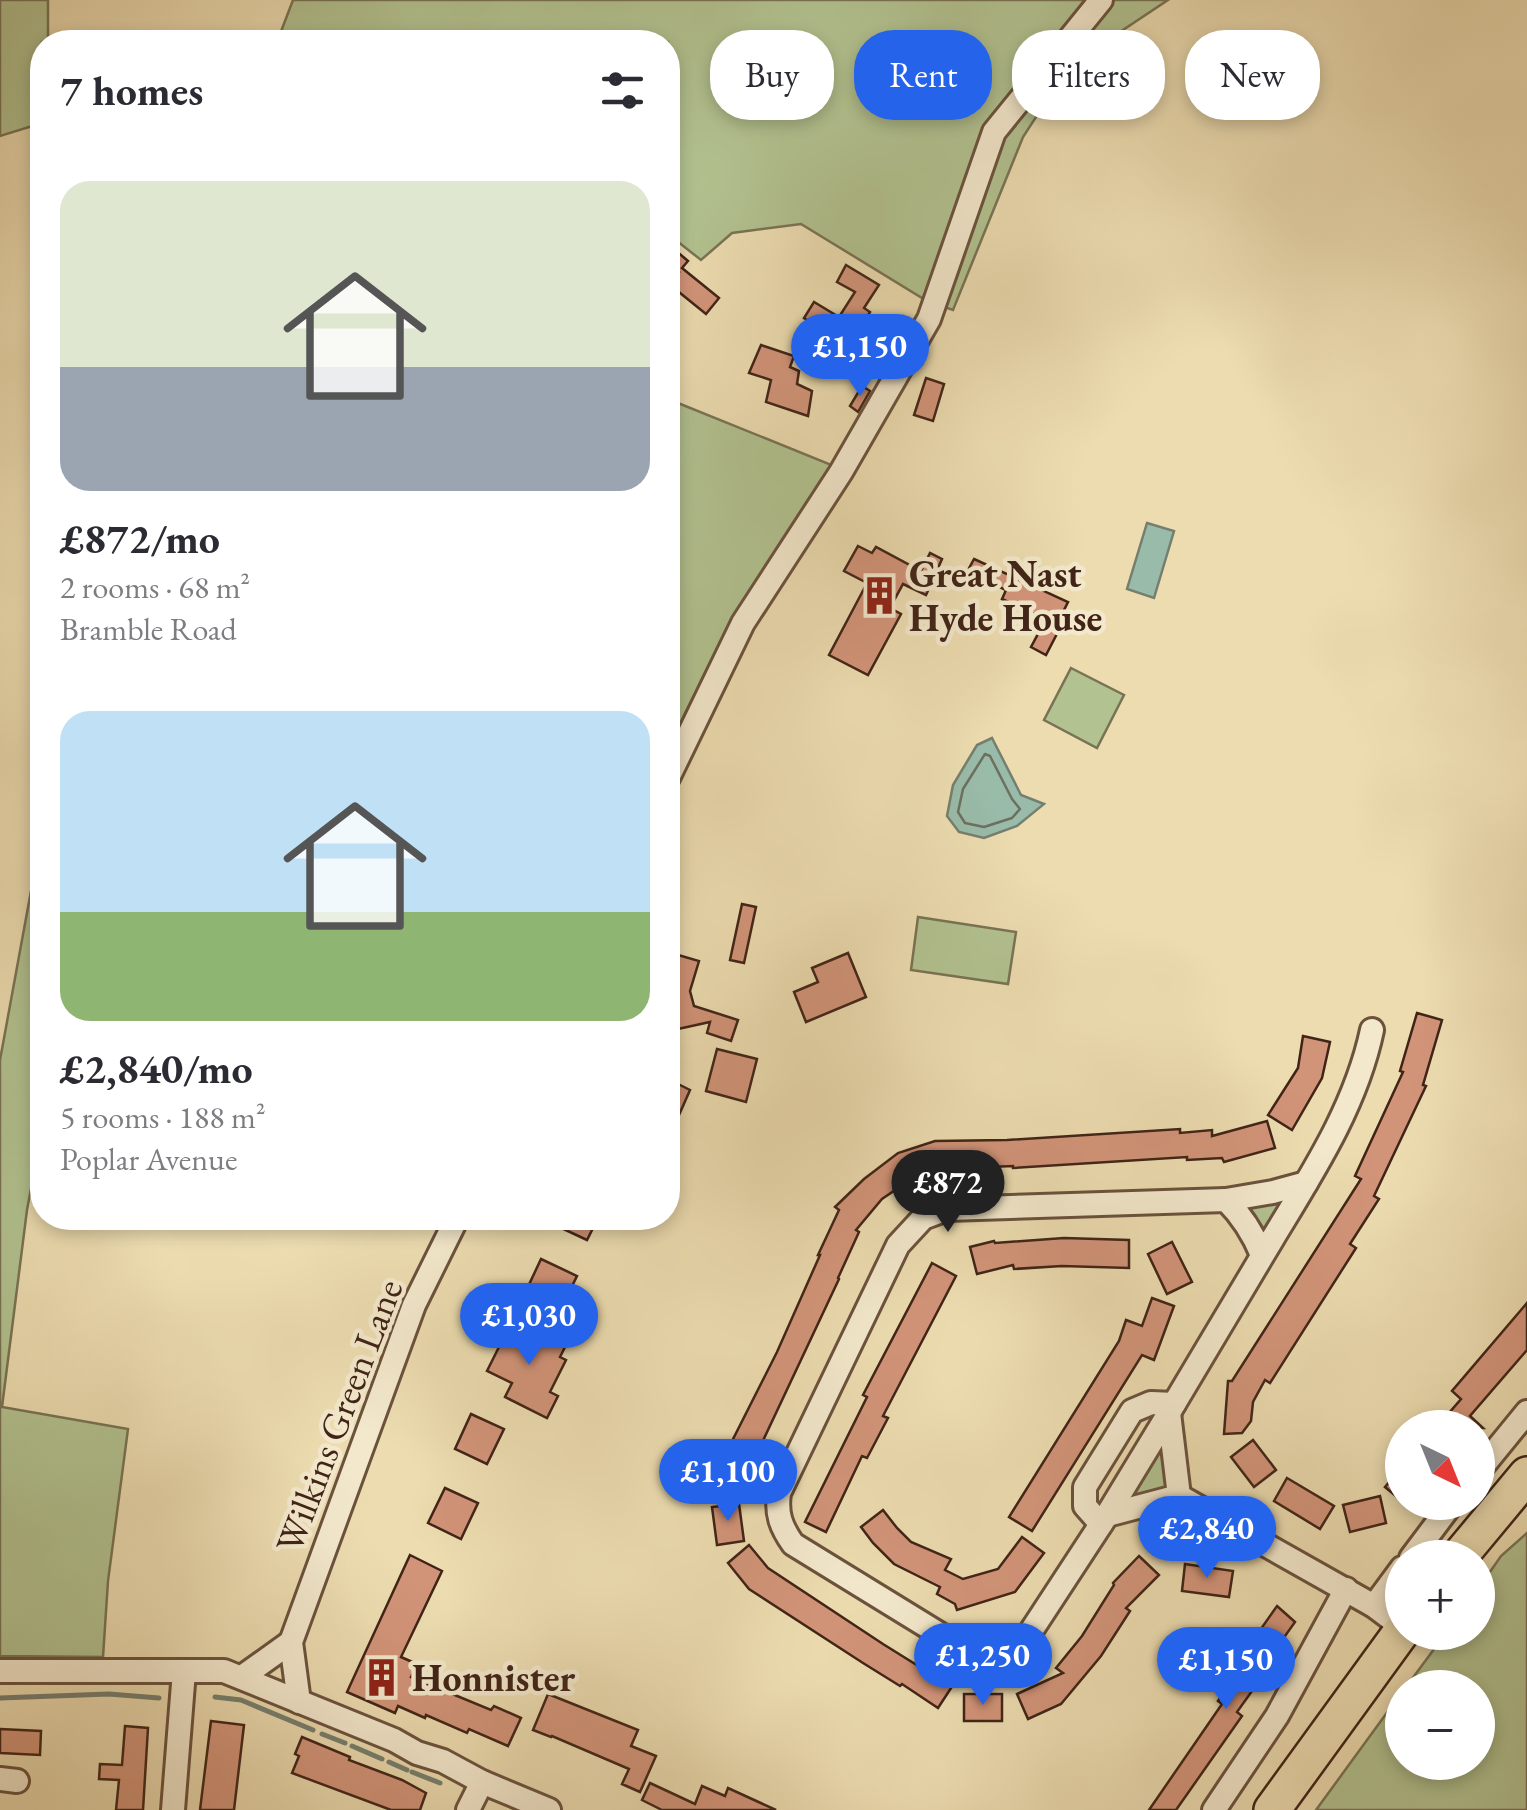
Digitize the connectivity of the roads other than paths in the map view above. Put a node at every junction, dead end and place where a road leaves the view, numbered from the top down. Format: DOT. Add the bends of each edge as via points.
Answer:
graph roads {
  1 [pos="1101,0"];
  2 [pos="680,753"];
  3 [pos="1372,1030"];
  4 [pos="1306,1184"];
  5 [pos="1226,1200"];
  6 [pos="451,1230"];
  7 [pos="1262,1256"];
  8 [pos="1172,1408"];
  9 [pos="1527,1412"];
  10 [pos="1495,1451"];
  11 [pos="1527,1474"];
  12 [pos="1179,1496"];
  13 [pos="1104,1519"];
  14 [pos="1439,1520"];
  15 [pos="1424,1540"];
  16 [pos="1473,1540"];
  17 [pos="1346,1589"];
  18 [pos="1385,1591"];
  19 [pos="1374,1606"];
  20 [pos="1385,1615"];
  21 [pos="292,1642"];
  22 [pos="1387,1650"];
  23 [pos="0,1671"];
  24 [pos="184,1671"];
  25 [pos="242,1677"];
  26 [pos="299,1702"];
  27 [pos="482,1782"];
  28 [pos="173,1810"];
  29 [pos="468,1810"];
  30 [pos="549,1810"];
  31 [pos="1214,1810"];
  32 [pos="1272,1810"];
  1 -- 2 [label="street" via="994,132 929,318 744,622"];
  3 -- 4 [label="street" via="1337,1130"];
  4 -- 5 [label="street"];
  4 -- 7 [label="street"];
  5 -- 7 [label="street" via="1254,1234"];
  5 -- 13 [label="street" via="947,1209 922,1218 898,1245 778,1493 776,1510 793,1544 959,1646 1004,1658 1029,1637"];
  6 -- 21 [label="street, Wilkins Green Lane" via="414,1305"];
  7 -- 8 [label="street"];
  8 -- 12 [label="street"];
  8 -- 13 [label="street"];
  8 -- 13 [label="street" via="1151,1403 1132,1411 1086,1487 1085,1506"];
  9 -- 10 [label="street"];
  11 -- 16 [label="main road"];
  12 -- 13 [label="street"];
  12 -- 17 [label="street"];
  14 -- 15 [label="street"];
  17 -- 19 [label="street"];
  17 -- 31 [label="street" via="1277,1716"];
  18 -- 19 [label="street"];
  19 -- 20 [label="street"];
  21 -- 25 [label="street"];
  21 -- 26 [label="street, Wilkins Green Lane"];
  22 -- 32 [label="main road"];
  23 -- 24 [label="street"];
  24 -- 25 [label="street"];
  24 -- 28 [label="street"];
  25 -- 26 [label="street"];
  26 -- 27 [label="street"];
  27 -- 29 [label="street"];
  27 -- 30 [label="street"];
}
